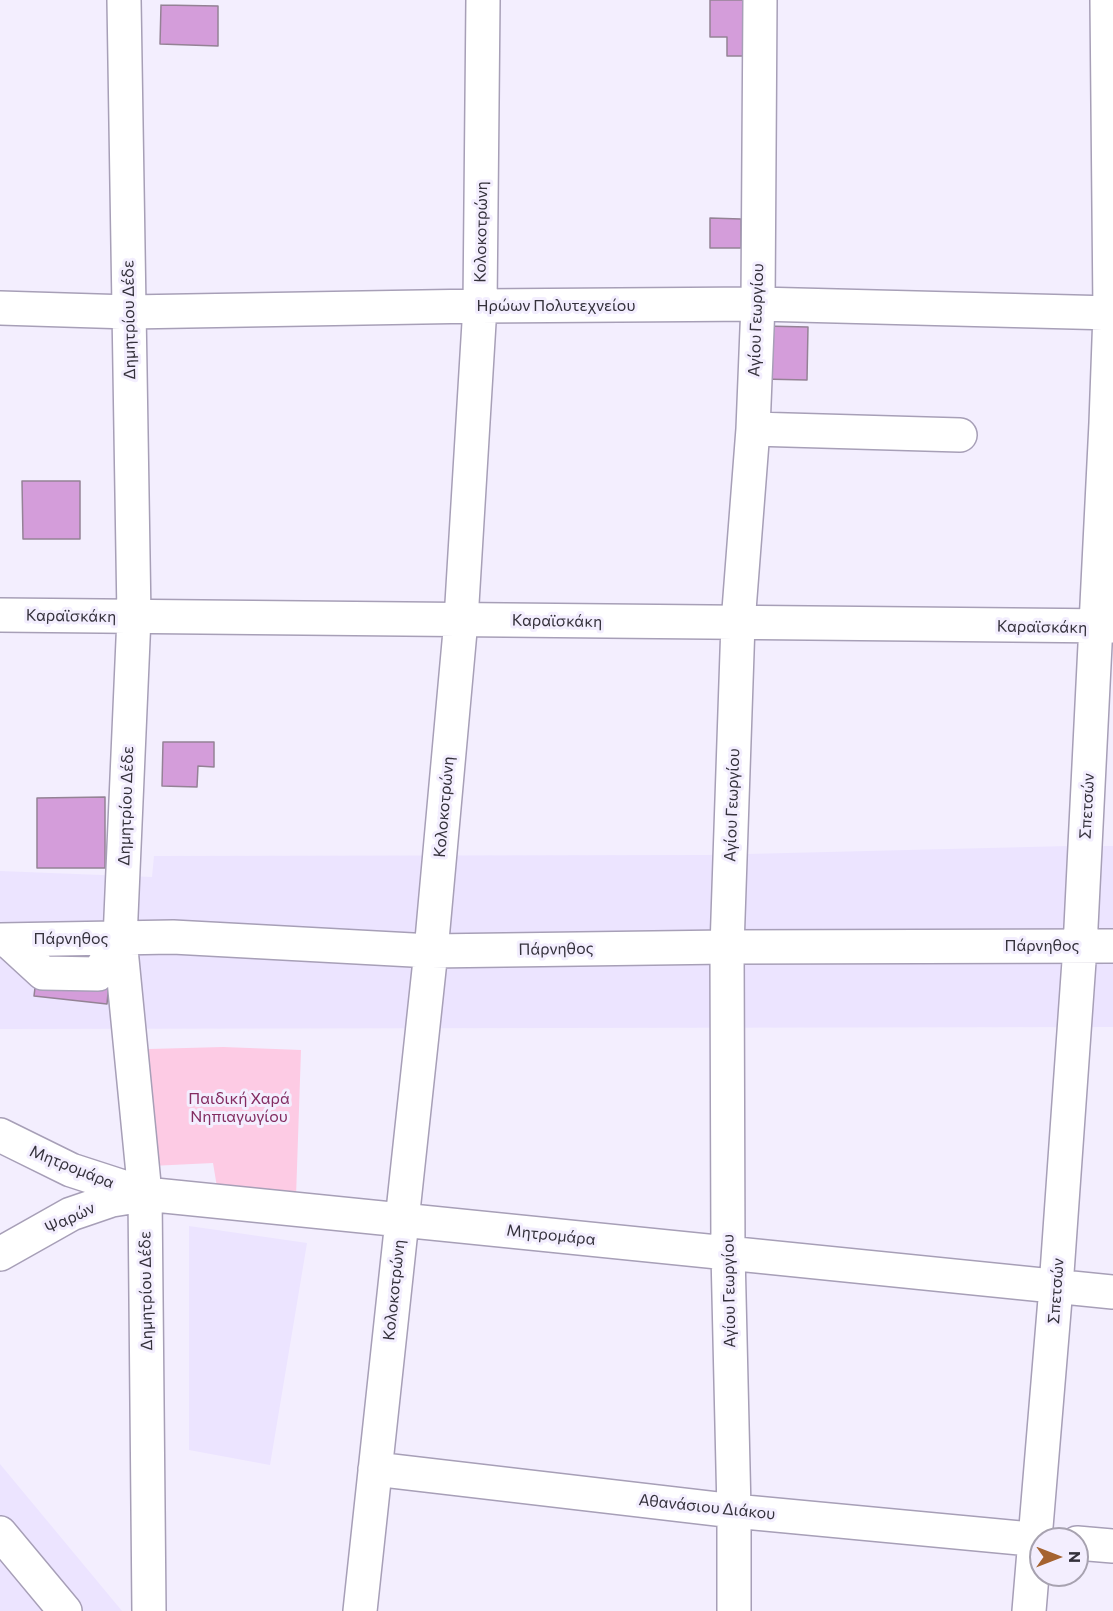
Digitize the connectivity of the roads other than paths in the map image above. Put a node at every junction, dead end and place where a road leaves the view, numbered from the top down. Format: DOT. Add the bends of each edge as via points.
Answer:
graph roads {
  1 [pos="124,0"];
  2 [pos="483,0"];
  3 [pos="760,0"];
  4 [pos="1107,0"];
  5 [pos="758,304"];
  6 [pos="480,306"];
  7 [pos="0,308"];
  8 [pos="129,312"];
  9 [pos="1112,313"];
  10 [pos="753,429"];
  11 [pos="960,435"];
  12 [pos="0,615"];
  13 [pos="134,617"];
  14 [pos="461,620"];
  15 [pos="738,623"];
  16 [pos="1104,627"];
  17 [pos="120,939"];
  18 [pos="3,940"];
  19 [pos="727,946"];
  20 [pos="1080,946"];
  21 [pos="1113,946"];
  22 [pos="430,951"];
  23 [pos="0,1136"];
  24 [pos="145,1194"];
  25 [pos="402,1220"];
  26 [pos="728,1253"];
  27 [pos="0,1254"];
  28 [pos="1056,1287"];
  29 [pos="1113,1292"];
  30 [pos="375,1468"];
  31 [pos="734,1511"];
  32 [pos="1039,1527"];
  33 [pos="0,1533"];
  34 [pos="1029,1539"];
  35 [pos="1089,1544"];
  36 [pos="1113,1546"];
  37 [pos="1032,1587"];
  38 [pos="65,1611"];
  39 [pos="149,1611"];
  40 [pos="360,1611"];
  41 [pos="734,1611"];
  42 [pos="1029,1611"];
  1 -- 8 [label="street, Δημητρίου Δέδε"];
  2 -- 6 [label="street, Κολοκοτρώνη"];
  3 -- 5 [label="street, Αγίου Γεωργίου"];
  4 -- 9 [label="street, Σπετσών"];
  5 -- 6 [label="street, Ηρώων Πολυτεχνείου"];
  5 -- 9 [label="street, Ηρώων Πολυτεχνείου"];
  5 -- 10 [label="street, Αγίου Γεωργίου"];
  6 -- 8 [label="street, Ηρώων Πολυτεχνείου"];
  6 -- 14 [label="street, Κολοκοτρώνη"];
  7 -- 8 [label="street, Ηρώων Πολυτεχνείου"];
  8 -- 13 [label="street, Δημητρίου Δέδε"];
  9 -- 16 [label="street, Σπετσών"];
  10 -- 11 [label="street"];
  10 -- 15 [label="street, Αγίου Γεωργίου"];
  12 -- 13 [label="street, Καραϊσκάκη"];
  13 -- 14 [label="street, Καραϊσκάκη"];
  13 -- 17 [label="street, Δημητρίου Δέδε"];
  14 -- 15 [label="street, Καραϊσκάκη"];
  14 -- 22 [label="street, Κολοκοτρώνη"];
  15 -- 16 [label="street, Καραϊσκάκη"];
  15 -- 19 [label="street, Αγίου Γεωργίου"];
  16 -- 20 [label="street, Σπετσών"];
  17 -- 18 [label="street, Πάρνηθος"];
  17 -- 22 [label="street, Πάρνηθος" via="173,937"];
  17 -- 24 [label="street, Δημητρίου Δέδε"];
  19 -- 20 [label="street, Πάρνηθος"];
  19 -- 22 [label="street, Πάρνηθος"];
  19 -- 26 [label="street, Αγίου Γεωργίου"];
  20 -- 21 [label="street, Πάρνηθος"];
  20 -- 28 [label="street, Σπετσών"];
  22 -- 25 [label="street, Κολοκοτρώνη"];
  23 -- 24 [label="street, Μητρομάρα" via="71,1170"];
  24 -- 25 [label="street, Μητρομάρα"];
  24 -- 27 [label="street, Ψαρών" via="71,1214"];
  24 -- 39 [label="street, Δημητρίου Δέδε"];
  25 -- 26 [label="street, Μητρομάρα"];
  25 -- 30 [label="street, Κολοκοτρώνη"];
  26 -- 28 [label="street, Μητρομάρα"];
  26 -- 31 [label="street, Αγίου Γεωργίου"];
  28 -- 29 [label="street, Μητρομάρα"];
  28 -- 32 [label="street, Σπετσών"];
  30 -- 31 [label="street, Αθανάσιου Διάκου"];
  30 -- 40 [label="street, Κολοκοτρώνη"];
  31 -- 34 [label="street, Αθανάσιου Διάκου"];
  31 -- 41 [label="street, Αγίου Γεωργίου"];
  33 -- 38 [label="street"];
  35 -- 36 [label="street"];
  37 -- 42 [label="street, Σπετσών"];
}
